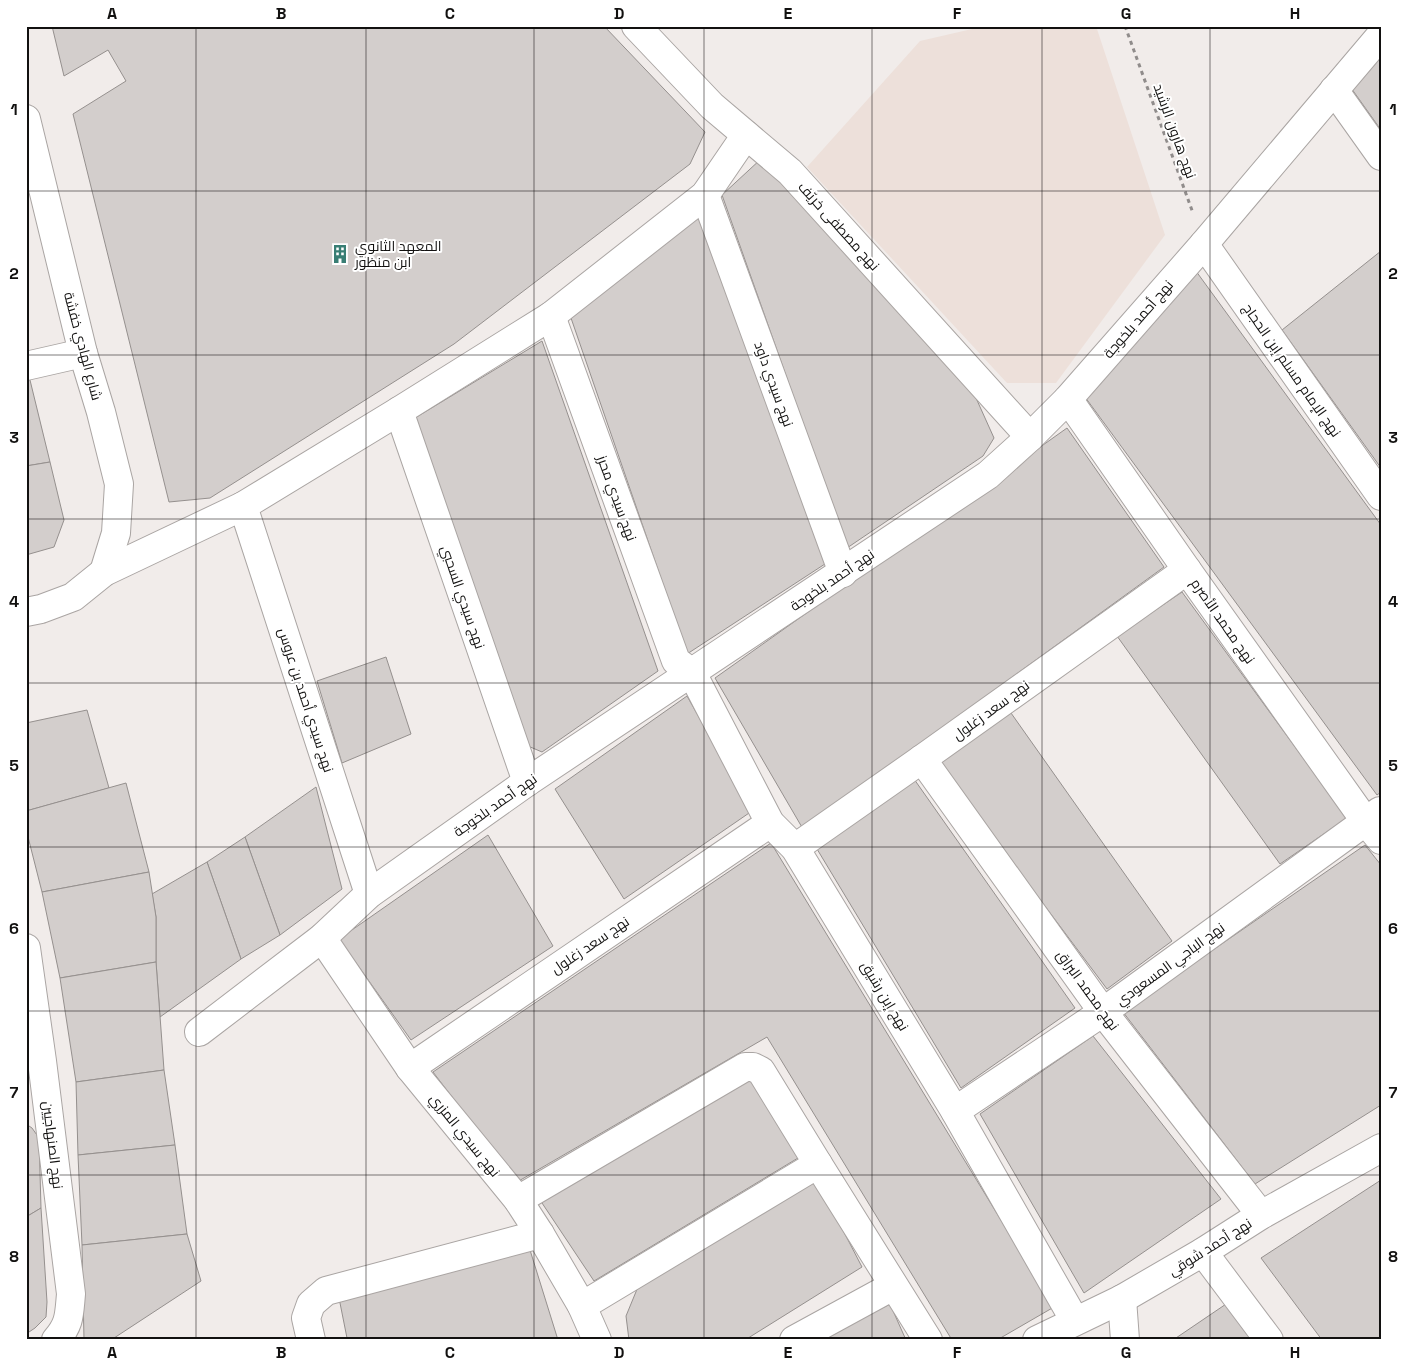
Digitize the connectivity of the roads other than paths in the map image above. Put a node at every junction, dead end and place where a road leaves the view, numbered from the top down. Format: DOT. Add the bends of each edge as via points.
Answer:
graph roads {
  1 [pos="636,26"];
  2 [pos="1381,35"];
  3 [pos="1334,90"];
  4 [pos="26,119"];
  5 [pos="746,134"];
  6 [pos="1381,156"];
  7 [pos="705,195"];
  8 [pos="1204,244"];
  9 [pos="551,316"];
  10 [pos="83,353"];
  11 [pos="26,366"];
  12 [pos="1068,399"];
  13 [pos="399,411"];
  14 [pos="1030,437"];
  15 [pos="1381,496"];
  16 [pos="243,506"];
  17 [pos="1186,570"];
  18 [pos="104,572"];
  19 [pos="843,573"];
  20 [pos="26,612"];
  21 [pos="692,673"];
  22 [pos="922,759"];
  23 [pos="527,782"];
  24 [pos="770,822"];
  25 [pos="1376,824"];
  26 [pos="795,848"];
  27 [pos="369,894"];
  28 [pos="322,938"];
  29 [pos="26,948"];
  30 [pos="1103,1012"];
  31 [pos="199,1032"];
  32 [pos="34,1066"];
  33 [pos="410,1068"];
  34 [pos="955,1111"];
  35 [pos="1381,1148"];
  36 [pos="818,1164"];
  37 [pos="518,1200"];
  38 [pos="1261,1215"];
  39 [pos="540,1234"];
  40 [pos="1204,1252"];
  41 [pos="893,1286"];
  42 [pos="1122,1299"];
  43 [pos="582,1306"];
  44 [pos="1076,1321"];
  45 [pos="56,1340"];
  46 [pos="311,1340"];
  47 [pos="597,1340"];
  48 [pos="794,1340"];
  49 [pos="928,1340"];
  50 [pos="1037,1340"];
  51 [pos="1125,1340"];
  52 [pos="1269,1340"];
  1 -- 5 [label="street, نهج مصطفى خريّف" via="712,106"];
  2 -- 3 [label="street, نهج أحمد بلخوجة"];
  3 -- 6 [label="street"];
  3 -- 8 [label="street, نهج أحمد بلخوجة"];
  4 -- 10 [label="street, شارع الهادي خفشة"];
  5 -- 7 [label="street"];
  5 -- 14 [label="street, نهج مصطفى خريّف" via="790,172"];
  7 -- 9 [label="street"];
  7 -- 19 [label="street, نهج سيدي داود"];
  8 -- 12 [label="street, نهج أحمد بلخوجة"];
  8 -- 15 [label="street, نهج اﻹمام مسلم إبن الحجاج"];
  9 -- 13 [label="street"];
  9 -- 21 [label="street, نهج سيدي محرز" via="676,661"];
  10 -- 11 [label="street"];
  10 -- 18 [label="street, شارع الهادي خفشة" via="119,484 116,533"];
  12 -- 14 [label="street, نهج أحمد بلخوجة"];
  12 -- 17 [label="street, نهج محمد الأصرم"];
  13 -- 16 [label="street"];
  13 -- 23 [label="street, نهج سيدي السحبي"];
  14 -- 19 [label="street, نهج أحمد بلخوجة" via="988,476"];
  16 -- 18 [label="street"];
  16 -- 27 [label="street, نهج سيدي أحمد بن عروس"];
  17 -- 22 [label="street, نهج سعد زغلول"];
  17 -- 25 [label="street, نهج محمد الأصرم"];
  18 -- 20 [label="street" via="73,597"];
  19 -- 21 [label="street, نهج أحمد بلخوجة"];
  21 -- 23 [label="street, نهج أحمد بلخوجة"];
  21 -- 24 [label="street, نهج إبن رشيق"];
  22 -- 26 [label="street, نهج سعد زغلول"];
  22 -- 30 [label="street, نهج محمد البراق"];
  23 -- 27 [label="street, نهج أحمد بلخوجة"];
  24 -- 26 [label="street, نهج إبن رشيق"];
  24 -- 33 [label="street, نهج سعد زغلول"];
  25 -- 30 [label="street, نهج الباجي المسعودي"];
  26 -- 34 [label="street, نهج إبن رشيق"];
  27 -- 28 [label="street, نهج أحمد بلخوجة"];
  28 -- 31 [label="street, نهج أحمد بلخوجة"];
  28 -- 33 [label="street, نهج سيدي المزري"];
  29 -- 32 [label="street, نهج الصنهاجيين"];
  30 -- 34 [label="street, نهج الباجي المسعودي"];
  30 -- 38 [label="street, نهج محمد البراق"];
  32 -- 45 [label="street, نهج الصنهاجيين" via="71,1294 66,1329"];
  33 -- 37 [label="street, نهج سيدي المزري"];
  34 -- 44 [label="street, نهج إبن رشيق"];
  35 -- 38 [label="street, نهج أحمد شوقي"];
  36 -- 37 [label="street" via="761,1071 745,1067"];
  36 -- 41 [label="street"];
  36 -- 43 [label="street"];
  37 -- 39 [label="street, نهج سيدي المزري"];
  38 -- 40 [label="street, نهج أحمد شوقي"];
  39 -- 43 [label="street, نهج سيدي المزري"];
  39 -- 46 [label="street" via="326,1291 311,1304 306,1318"];
  40 -- 42 [label="street, نهج أحمد شوقي"];
  40 -- 52 [label="street"];
  41 -- 48 [label="street"];
  41 -- 49 [label="street"];
  42 -- 44 [label="street, نهج أحمد شوقي"];
  42 -- 51 [label="street"];
  43 -- 47 [label="street, نهج سيدي المزري"];
  44 -- 50 [label="street, نهج أحمد شوقي"];
}
